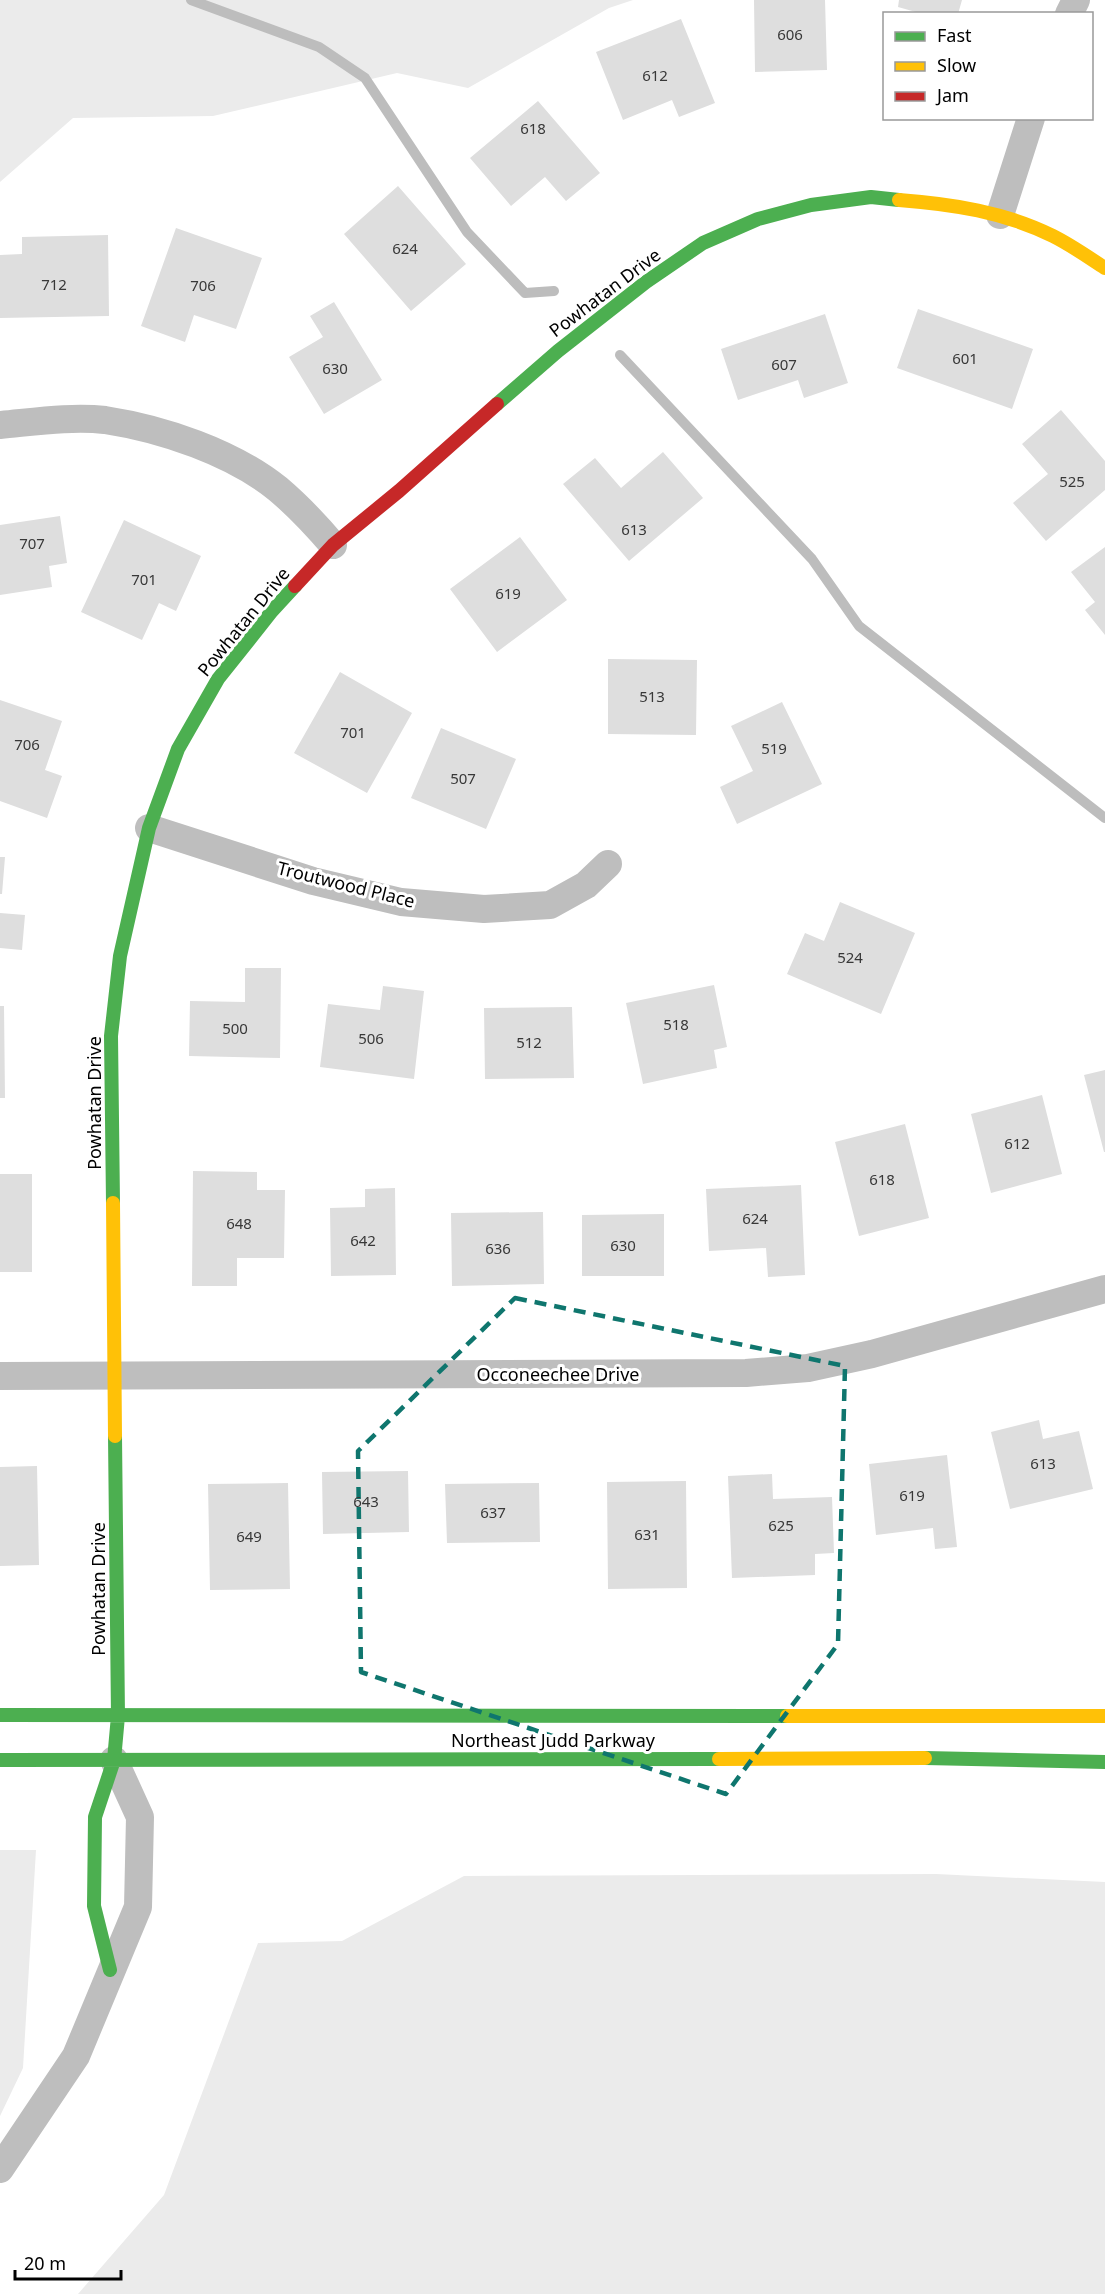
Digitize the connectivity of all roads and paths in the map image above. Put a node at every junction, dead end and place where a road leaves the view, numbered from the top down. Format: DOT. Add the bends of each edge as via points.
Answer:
graph roads {
  1 [pos="1030,120"];
  2 [pos="1000,214"];
  3 [pos="1105,268"];
  4 [pos="0,425"];
  5 [pos="333,545"];
  6 [pos="149,828"];
  7 [pos="608,864"];
  8 [pos="1105,1289"];
  9 [pos="0,1376"];
  10 [pos="116,1377"];
  11 [pos="0,1715"];
  12 [pos="117,1716"];
  13 [pos="1105,1716"];
  14 [pos="0,1760"];
  15 [pos="114,1760"];
  16 [pos="1105,1762"];
  17 [pos="110,1970"];
  18 [pos="0,2169"];
  1 -- 2 [label="street"];
  2 -- 3 [label="main road, Powhatan Drive" via="1053,236"];
  2 -- 5 [label="main road, Powhatan Drive" via="871,197 811,205 758,219 704,243 645,282 558,351"];
  4 -- 5 [label="street" via="104,420 174,435 254,472 308,517"];
  5 -- 6 [label="main road, Powhatan Drive" via="272,611 218,679 178,749"];
  6 -- 7 [label="street, Troutwood Place" via="324,883 401,902 484,909 550,905 586,885"];
  6 -- 10 [label="main road, Powhatan Drive" via="120,956 111,1036"];
  8 -- 10 [label="street, Occoneechee Drive" via="808,1368 746,1373"];
  9 -- 10 [label="street, Occoneechee Drive"];
  10 -- 12 [label="main road, Powhatan Drive"];
  11 -- 12 [label="main road, Northeast Judd Parkway"];
  12 -- 13 [label="main road, Northeast Judd Parkway"];
  12 -- 15 [label="main road, Powhatan Drive"];
  14 -- 15 [label="main road, Northeast Judd Parkway"];
  15 -- 16 [label="main road, Northeast Judd Parkway" via="989,1758"];
  15 -- 17 [label="main road, Powhatan Drive" via="94,1817 94,1906"];
  15 -- 17 [label="street" via="140,1816 138,1907"];
  17 -- 18 [label="street" via="76,2056"];
}
